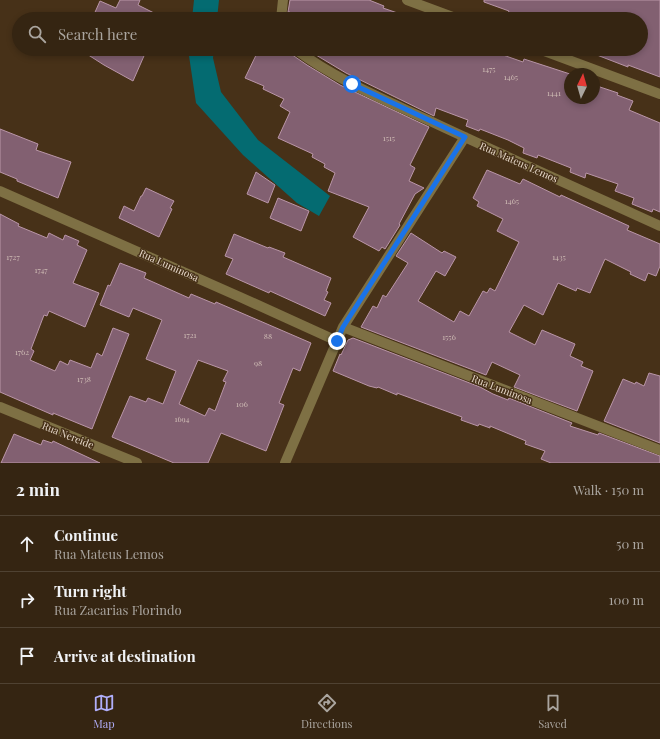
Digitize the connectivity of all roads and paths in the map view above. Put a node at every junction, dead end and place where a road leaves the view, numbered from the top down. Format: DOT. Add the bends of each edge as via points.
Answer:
graph roads {
  1 [pos="283,0"];
  2 [pos="407,0"];
  3 [pos="281,12"];
  4 [pos="439,12"];
  5 [pos="305,56"];
  6 [pos="558,56"];
  7 [pos="660,94"];
  8 [pos="465,137"];
  9 [pos="0,191"];
  10 [pos="660,226"];
  11 [pos="343,327"];
  12 [pos="337,341"];
  13 [pos="0,407"];
  14 [pos="660,450"];
  15 [pos="137,463"];
  16 [pos="285,463"];
  1 -- 3 [label="street"];
  2 -- 4 [label="street"];
  5 -- 8 [label="street, Rua Mateus Lemos" via="352,84"];
  6 -- 7 [label="street"];
  8 -- 10 [label="street, Rua Mateus Lemos"];
  8 -- 11 [label="street"];
  9 -- 12 [label="street, Rua Luminosa"];
  11 -- 12 [label="street"];
  11 -- 14 [label="street, Rua Luminosa"];
  12 -- 16 [label="street"];
  13 -- 15 [label="street, Rua Nereide"];
}
